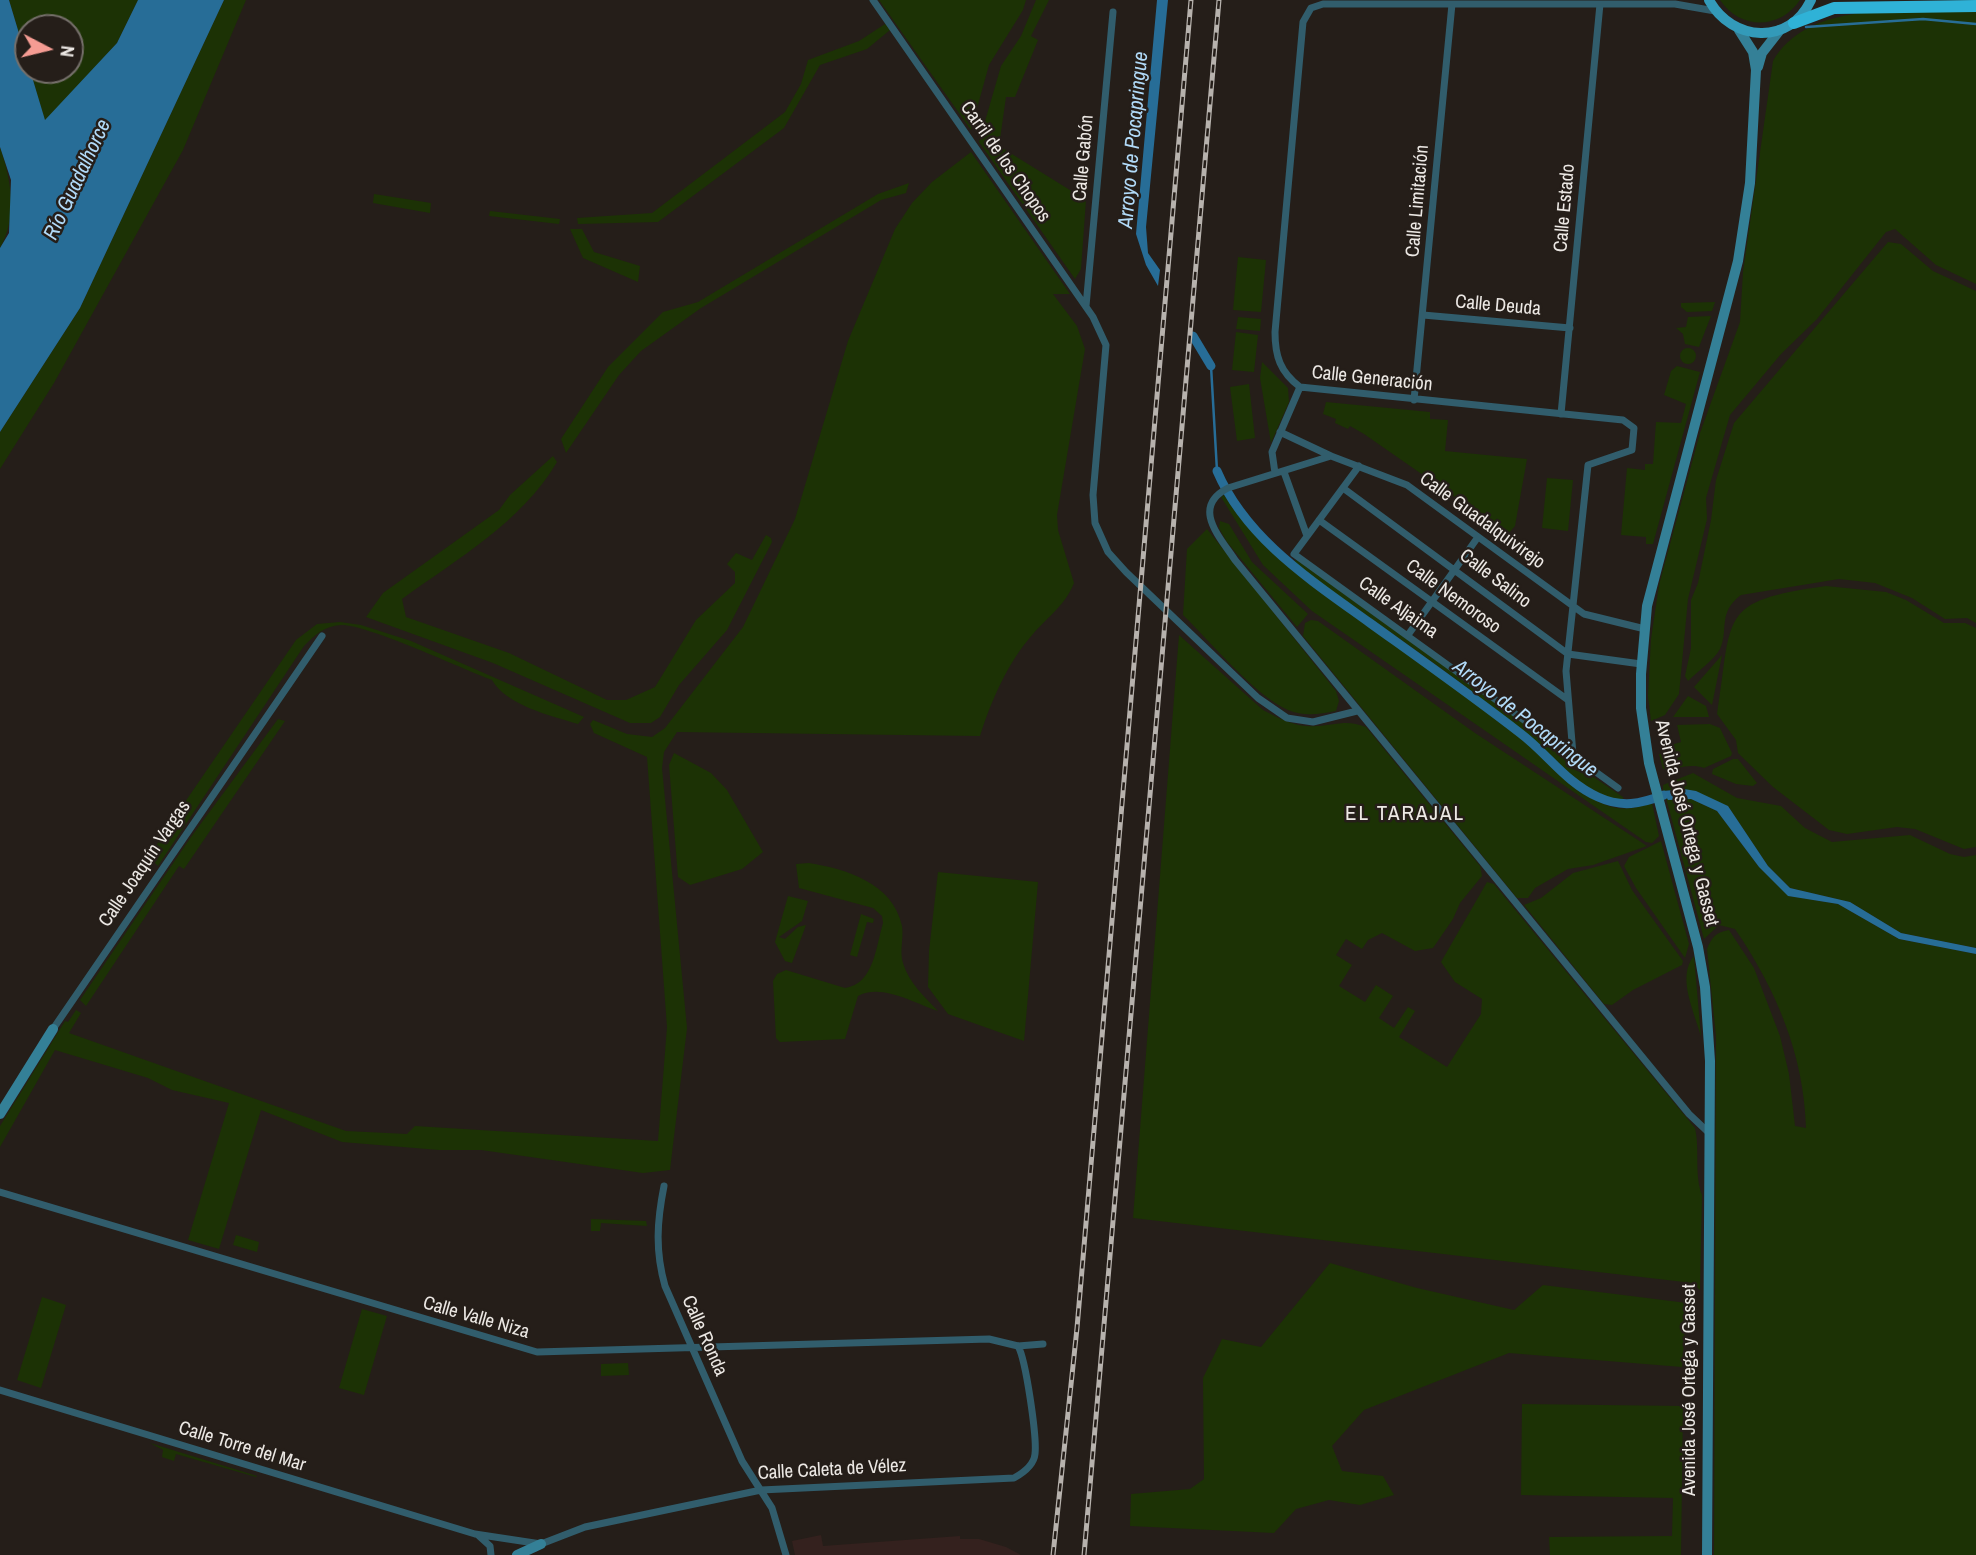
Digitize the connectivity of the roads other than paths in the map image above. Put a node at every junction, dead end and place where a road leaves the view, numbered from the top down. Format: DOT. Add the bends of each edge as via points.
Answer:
graph roads {
  1 [pos="873,0"];
  2 [pos="1686,0"];
  3 [pos="1709,0"];
  4 [pos="1812,1"];
  5 [pos="1527,2"];
  6 [pos="1452,4"];
  7 [pos="1601,4"];
  8 [pos="1675,4"];
  9 [pos="1976,6"];
  10 [pos="1715,11"];
  11 [pos="1113,12"];
  12 [pos="1794,23"];
  13 [pos="1739,30"];
  14 [pos="1780,30"];
  15 [pos="1756,71"];
  16 [pos="1086,307"];
  17 [pos="1423,315"];
  18 [pos="1570,328"];
  19 [pos="1300,387"];
  20 [pos="1414,400"];
  21 [pos="1561,414"];
  22 [pos="1280,432"];
  23 [pos="1331,456"];
  24 [pos="1359,466"];
  25 [pos="1284,471"];
  26 [pos="1275,473"];
  27 [pos="1343,488"];
  28 [pos="1319,520"];
  29 [pos="1307,536"];
  30 [pos="1478,537"];
  31 [pos="1455,569"];
  32 [pos="1431,601"];
  33 [pos="1574,608"];
  34 [pos="1645,629"];
  35 [pos="1408,635"];
  36 [pos="321,636"];
  37 [pos="1568,653"];
  38 [pos="1641,664"];
  39 [pos="1568,700"];
  40 [pos="1357,711"];
  41 [pos="1573,754"];
  42 [pos="1618,788"];
  43 [pos="53,1029"];
  44 [pos="0,1114"];
  45 [pos="1708,1132"];
  46 [pos="664,1186"];
  47 [pos="0,1192"];
  48 [pos="1043,1344"];
  49 [pos="1018,1346"];
  50 [pos="692,1349"];
  51 [pos="0,1390"];
  52 [pos="761,1490"];
  53 [pos="475,1534"];
  54 [pos="541,1544"];
  55 [pos="491,1555"];
  56 [pos="517,1555"];
  57 [pos="786,1555"];
  58 [pos="1707,1555"];
  1 -- 16 [label="street, Carril de los Chopos"];
  2 -- 8 [label="street"];
  3 -- 10 [label="main road"];
  4 -- 12 [label="main road"];
  5 -- 6 [label="street"];
  5 -- 7 [label="street"];
  6 -- 17 [label="street, Calle Limitación"];
  6 -- 19 [label="street, Calle Generación" via="1322,4 1311,8 1303,22 1275,332 1275,355 1287,377"];
  7 -- 8 [label="street"];
  7 -- 18 [label="street, Calle Estado"];
  8 -- 10 [label="street"];
  9 -- 12 [label="highway" via="1834,8"];
  10 -- 13 [label="main road"];
  11 -- 16 [label="street, Calle Gabón"];
  12 -- 14 [label="main road"];
  13 -- 14 [label="main road" via="1759,34"];
  13 -- 15 [label="main road, Avenida José Ortega y Gasset" via="1753,52"];
  14 -- 15 [label="main road, Avenida José Ortega y Gasset" via="1762,53"];
  15 -- 34 [label="main road, Avenida José Ortega y Gasset" via="1750,183 1738,261 1647,606"];
  16 -- 40 [label="street, Carril de los Chopos" via="1106,345 1093,495 1095,523 1108,552 1258,698 1287,718 1313,722"];
  17 -- 18 [label="street, Calle Deuda"];
  17 -- 20 [label="street, Calle Limitación"];
  18 -- 21 [label="street, Calle Estado"];
  19 -- 20 [label="street, Calle Generación"];
  19 -- 22 [label="street"];
  20 -- 21 [label="street, Calle Generación"];
  21 -- 33 [label="street, Calle Generación" via="1623,420 1634,428 1632,450 1588,465"];
  22 -- 23 [label="street, Calle Guadalquivirejo"];
  22 -- 26 [label="street" via="1270,459"];
  23 -- 24 [label="street, Calle Guadalquivirejo"];
  23 -- 25 [label="street"];
  24 -- 27 [label="street"];
  24 -- 30 [label="street, Calle Guadalquivirejo" via="1407,485"];
  25 -- 26 [label="street"];
  25 -- 29 [label="street"];
  26 -- 40 [label="street" via="1222,491 1209,509 1213,526 1235,560"];
  27 -- 28 [label="street"];
  27 -- 31 [label="street, Calle Salino"];
  28 -- 29 [label="street"];
  28 -- 32 [label="street, Calle Nemoroso"];
  29 -- 35 [label="street, Calle Aljaima" via="1294,554"];
  30 -- 31 [label="street"];
  30 -- 33 [label="street, Calle Guadalquivirejo"];
  31 -- 32 [label="street"];
  31 -- 37 [label="street, Calle Salino"];
  32 -- 35 [label="street"];
  32 -- 39 [label="street, Calle Nemoroso"];
  33 -- 34 [label="street, Calle Guadalquivirejo"];
  33 -- 37 [label="street"];
  34 -- 38 [label="main road, Avenida José Ortega y Gasset"];
  35 -- 41 [label="street, Calle Aljaima"];
  36 -- 43 [label="street, Calle Joaquín Vargas"];
  37 -- 38 [label="street, Calle Salino"];
  37 -- 39 [label="street"];
  38 -- 45 [label="main road, Avenida José Ortega y Gasset" via="1643,730 1705,987"];
  39 -- 41 [label="street"];
  40 -- 45 [label="street"];
  41 -- 42 [label="street, Calle Aljaima"];
  43 -- 44 [label="main road, Calle Joaquín Vargas"];
  45 -- 58 [label="main road, Avenida José Ortega y Gasset"];
  46 -- 50 [label="street, Calle Ronda" via="657,1223 658,1264"];
  47 -- 50 [label="street, Calle Valle Niza" via="517,1349"];
  48 -- 49 [label="street, Calle Valle Niza"];
  49 -- 50 [label="street, Calle Valle Niza" via="989,1339"];
  49 -- 52 [label="street, Calle Caleta de Vélez" via="1025,1364 1035,1456 1025,1473 1014,1478"];
  50 -- 52 [label="street, Calle Ronda" via="742,1461"];
  51 -- 53 [label="street, Calle Torre del Mar"];
  52 -- 54 [label="street, Calle Caleta de Vélez" via="585,1527"];
  52 -- 57 [label="street, Calle Ronda" via="772,1508"];
  53 -- 54 [label="street, Calle Torre del Mar"];
  53 -- 55 [label="street" via="490,1546"];
  54 -- 56 [label="main road, Calle Caleta de Vélez"];
}
